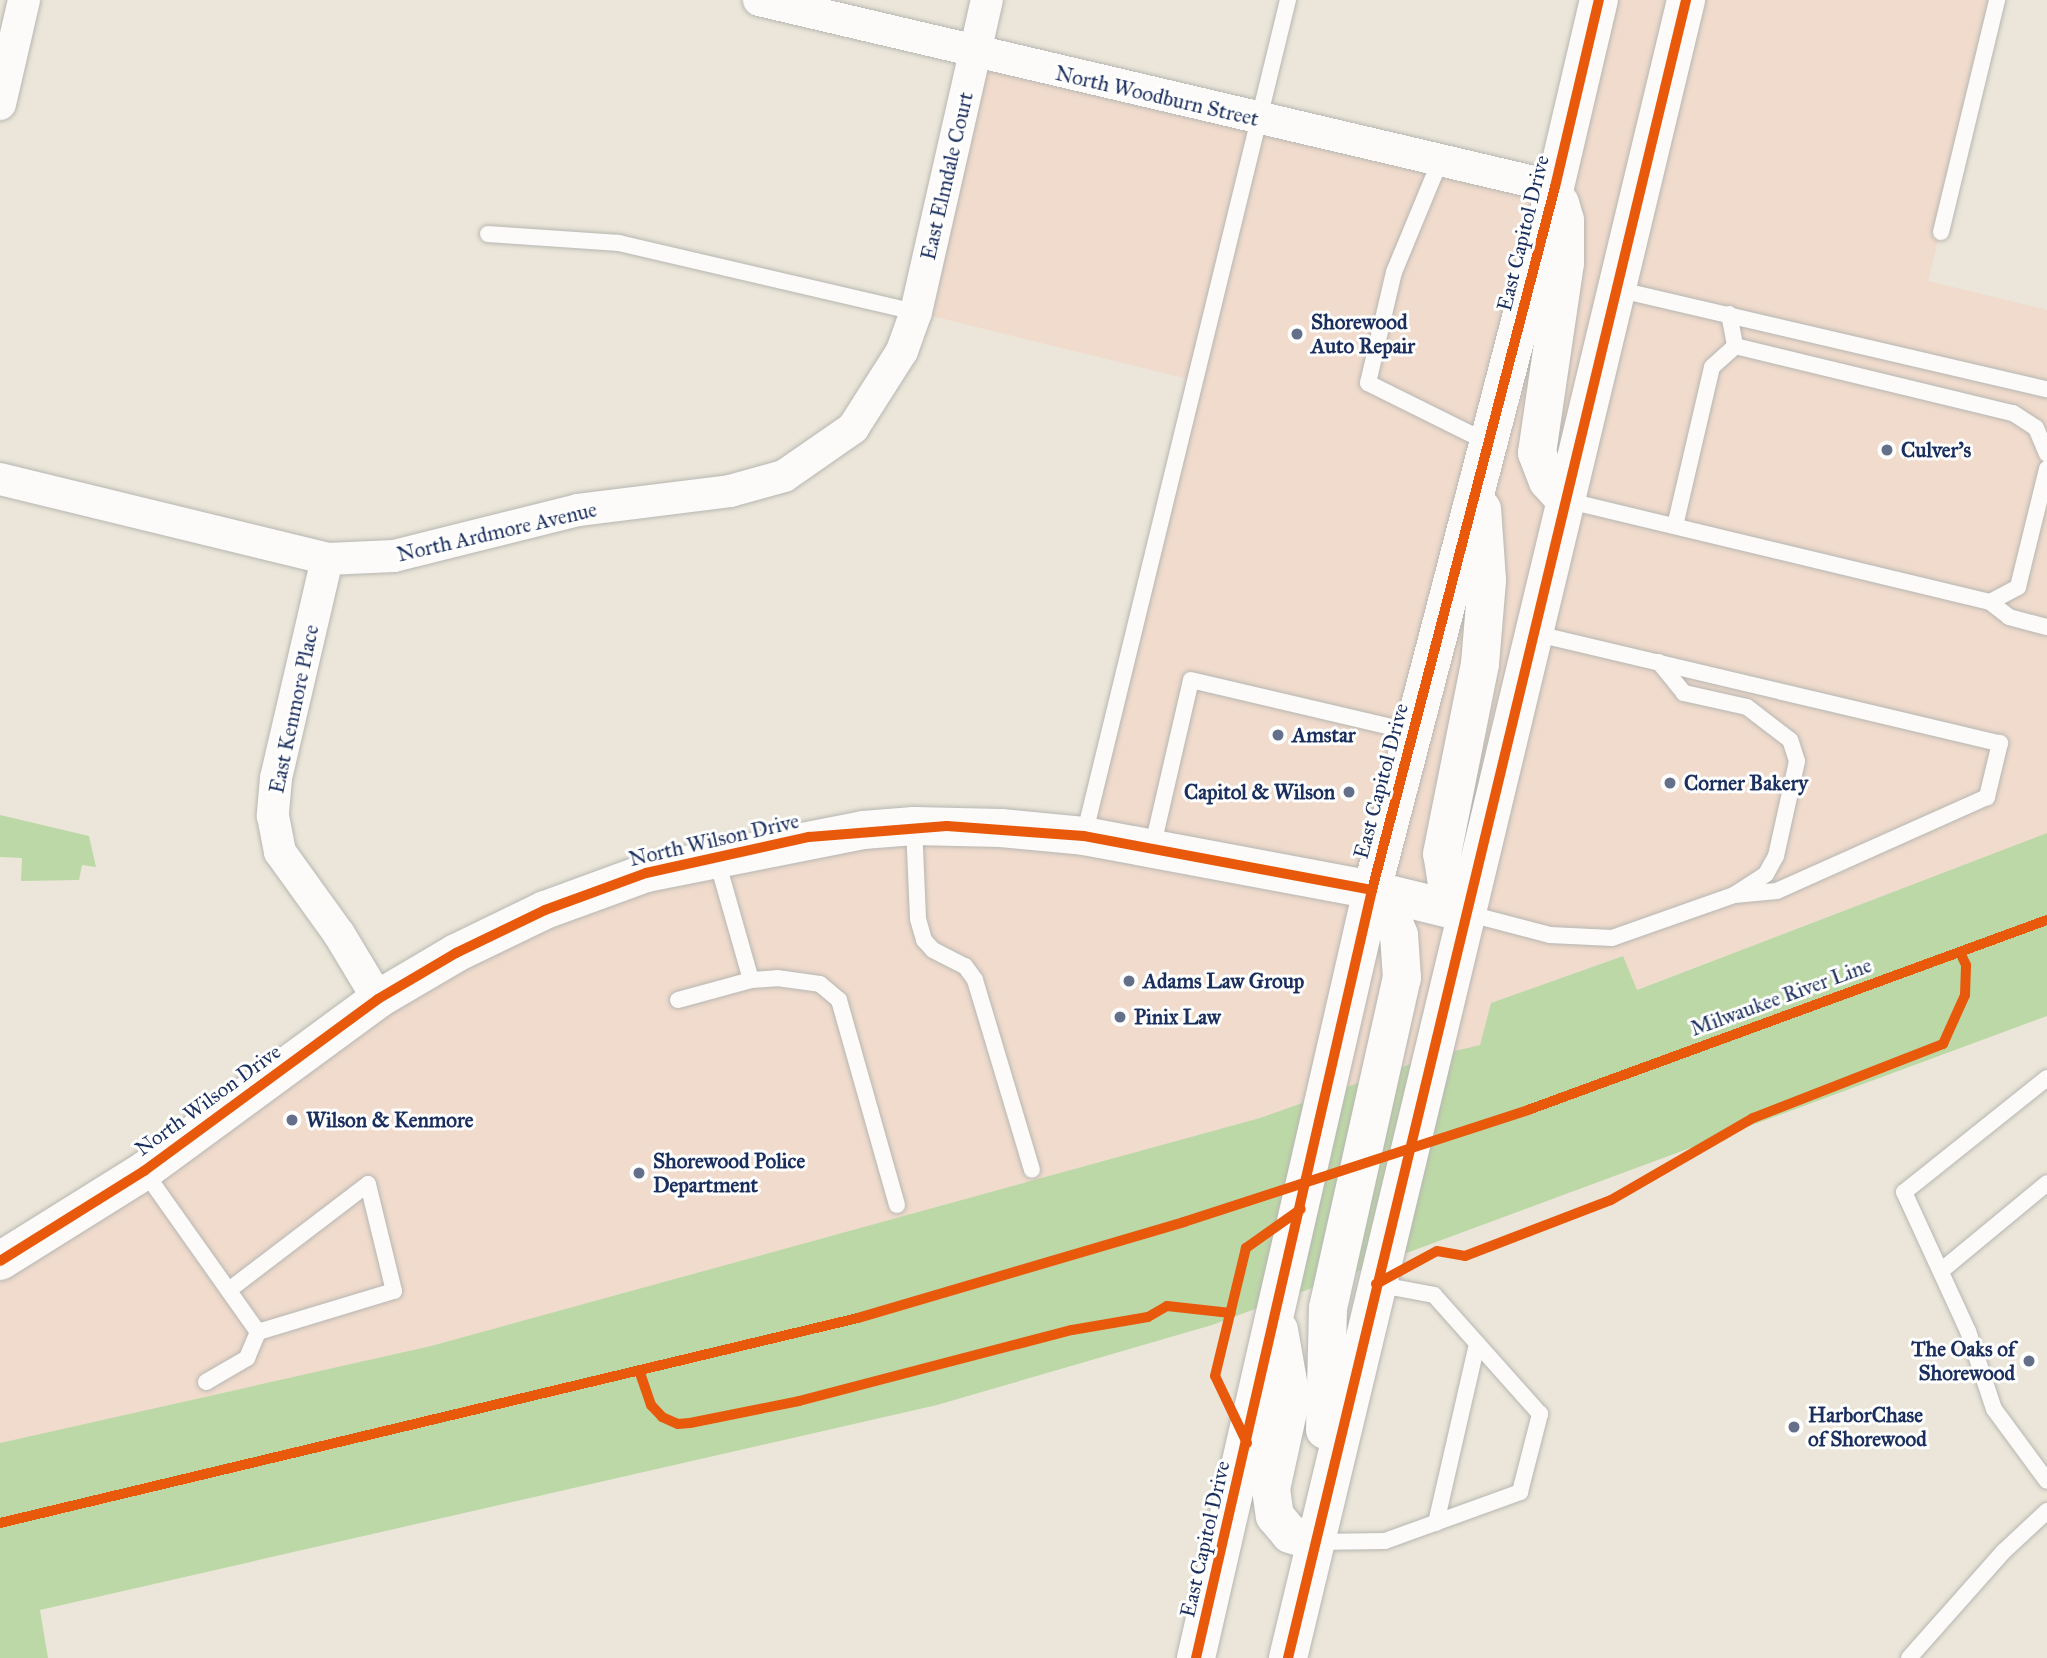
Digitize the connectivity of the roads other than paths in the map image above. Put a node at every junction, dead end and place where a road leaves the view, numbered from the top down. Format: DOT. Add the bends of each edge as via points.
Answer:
graph roads {
  1 [pos="24,0"];
  2 [pos="760,0"];
  3 [pos="987,0"];
  4 [pos="1288,0"];
  5 [pos="1599,0"];
  6 [pos="1686,0"];
  7 [pos="1997,0"];
  8 [pos="975,54"];
  9 [pos="0,104"];
  10 [pos="1260,120"];
  11 [pos="1440,161"];
  12 [pos="1555,187"];
  13 [pos="1941,232"];
  14 [pos="488,234"];
  15 [pos="1616,289"];
  16 [pos="916,312"];
  17 [pos="1729,314"];
  18 [pos="1735,346"];
  19 [pos="902,351"];
  20 [pos="2047,389"];
  21 [pos="2047,454"];
  22 [pos="1485,460"];
  23 [pos="2047,470"];
  24 [pos="0,479"];
  25 [pos="1565,500"];
  26 [pos="1675,526"];
  27 [pos="327,559"];
  28 [pos="1990,602"];
  29 [pos="2047,626"];
  30 [pos="1533,633"];
  31 [pos="1659,662"];
  32 [pos="1413,732"];
  33 [pos="914,826"];
  34 [pos="1084,836"];
  35 [pos="1152,849"];
  36 [pos="716,857"];
  37 [pos="1372,890"];
  38 [pos="1734,895"];
  39 [pos="1466,913"];
  40 [pos="751,980"];
  41 [pos="378,999"];
  42 [pos="678,1000"];
  43 [pos="2047,1078"];
  44 [pos="1032,1170"];
  45 [pos="144,1171"];
  46 [pos="2047,1183"];
  47 [pos="897,1205"];
  48 [pos="0,1261"];
  49 [pos="1942,1270"];
  50 [pos="1376,1284"];
  51 [pos="229,1290"];
  52 [pos="1277,1314"];
  53 [pos="258,1332"];
  54 [pos="1477,1344"];
  55 [pos="206,1382"];
  56 [pos="2047,1481"];
  57 [pos="2047,1511"];
  58 [pos="1436,1523"];
  59 [pos="1320,1524"];
  60 [pos="1196,1658"];
  61 [pos="1288,1658"];
  62 [pos="1909,1658"];
  1 -- 9 [label="street"];
  2 -- 8 [label="street, North Woodburn Street"];
  3 -- 8 [label="street, East Elmdale Court"];
  4 -- 10 [label="lane"];
  5 -- 12 [label="main road, East Capitol Drive"];
  6 -- 15 [label="main road"];
  7 -- 13 [label="lane"];
  8 -- 10 [label="street, North Woodburn Street"];
  8 -- 16 [label="street, East Elmdale Court"];
  10 -- 11 [label="street, North Woodburn Street"];
  10 -- 34 [label="lane"];
  11 -- 12 [label="street, North Woodburn Street"];
  11 -- 22 [label="lane" via="1394,272 1368,383"];
  12 -- 22 [label="main road, East Capitol Drive"];
  12 -- 25 [label="main road" via="1565,220 1565,263 1537,453 1548,481"];
  14 -- 16 [label="lane" via="619,243"];
  15 -- 17 [label="lane"];
  15 -- 25 [label="main road"];
  16 -- 19 [label="street, East Elmdale Court"];
  17 -- 18 [label="lane"];
  17 -- 20 [label="lane"];
  18 -- 21 [label="lane" via="2013,413 2036,428"];
  18 -- 26 [label="lane" via="1712,367"];
  19 -- 27 [label="street, North Ardmore Avenue" via="853,428 784,476 730,491 578,510 394,556"];
  22 -- 32 [label="main road, East Capitol Drive"];
  22 -- 39 [label="main road" via="1487,580 1480,664 1442,854 1447,884"];
  23 -- 28 [label="lane" via="2018,587"];
  24 -- 27 [label="street, North Ardmore Avenue"];
  25 -- 26 [label="lane"];
  25 -- 30 [label="main road"];
  26 -- 28 [label="lane"];
  27 -- 41 [label="street, East Kenmore Place" via="276,778 273,816 280,852 339,934"];
  28 -- 29 [label="lane" via="2009,617"];
  30 -- 31 [label="lane"];
  30 -- 39 [label="main road"];
  31 -- 38 [label="lane" via="1684,693 1747,707 1790,740 1797,761 1776,856 1766,874"];
  31 -- 38 [label="lane" via="2000,743 1987,797 1777,891"];
  32 -- 35 [label="lane" via="1191,680"];
  32 -- 37 [label="main road, East Capitol Drive"];
  33 -- 34 [label="main road, North Wilson Drive"];
  33 -- 36 [label="main road, North Wilson Drive" via="809,838"];
  33 -- 44 [label="lane" via="918,919 924,940 933,950 965,966 975,980"];
  34 -- 35 [label="main road, North Wilson Drive"];
  35 -- 37 [label="main road, North Wilson Drive"];
  36 -- 40 [label="lane"];
  36 -- 41 [label="main road, North Wilson Drive" via="646,873 545,910 456,953"];
  37 -- 39 [label="main road, North Wilson Drive"];
  37 -- 52 [label="main road, East Capitol Drive"];
  37 -- 59 [label="main road" via="1399,935 1402,978 1328,1308"];
  38 -- 39 [label="lane" via="1612,938 1550,935"];
  39 -- 50 [label="main road"];
  40 -- 42 [label="lane"];
  40 -- 47 [label="lane" via="777,978 820,984 839,1000"];
  41 -- 45 [label="main road, North Wilson Drive"];
  43 -- 49 [label="lane" via="1904,1192"];
  45 -- 48 [label="main road, North Wilson Drive"];
  45 -- 51 [label="lane"];
  46 -- 49 [label="lane"];
  49 -- 56 [label="lane" via="1993,1409"];
  50 -- 54 [label="lane" via="1434,1295"];
  50 -- 59 [label="main road"];
  51 -- 53 [label="lane"];
  51 -- 53 [label="lane" via="368,1184 394,1291"];
  52 -- 59 [label="main road" via="1291,1398 1271,1489 1275,1516 1290,1534"];
  52 -- 60 [label="main road, East Capitol Drive"];
  53 -- 55 [label="lane" via="247,1358"];
  54 -- 58 [label="lane"];
  54 -- 58 [label="lane" via="1540,1414 1520,1492"];
  57 -- 62 [label="lane" via="2003,1552"];
  58 -- 59 [label="lane" via="1385,1541"];
  59 -- 61 [label="main road"];
}
